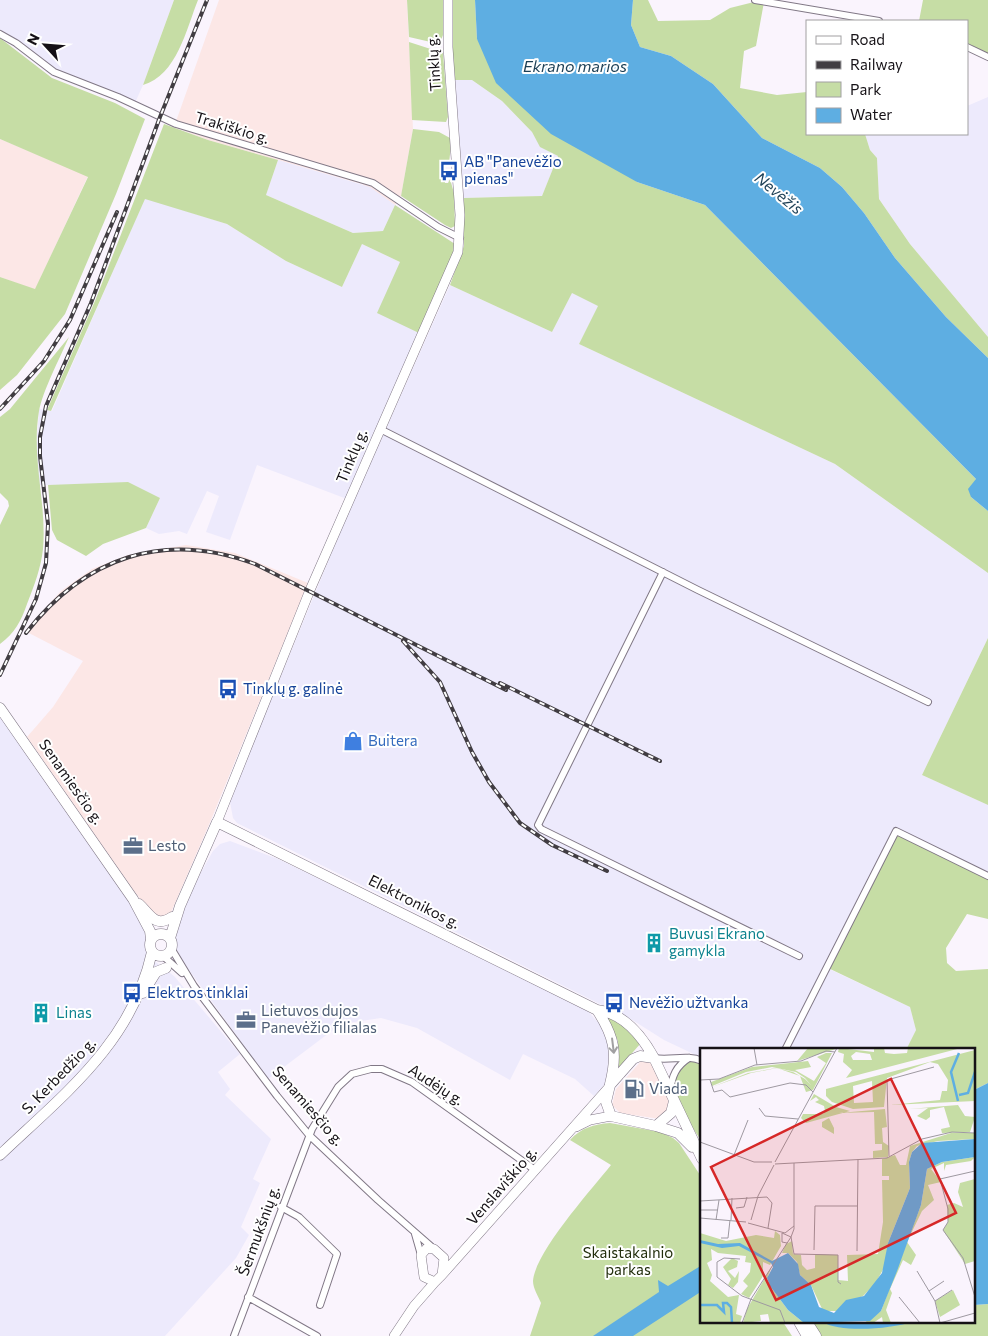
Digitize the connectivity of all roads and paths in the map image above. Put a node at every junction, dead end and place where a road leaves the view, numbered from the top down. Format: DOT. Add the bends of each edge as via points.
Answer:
graph roads {
  1 [pos="448,0"];
  2 [pos="755,0"];
  3 [pos="873,20"];
  4 [pos="0,34"];
  5 [pos="968,47"];
  6 [pos="988,57"];
  7 [pos="460,238"];
  8 [pos="380,429"];
  9 [pos="663,572"];
  10 [pos="928,702"];
  11 [pos="0,708"];
  12 [pos="216,822"];
  13 [pos="988,876"];
  14 [pos="136,902"];
  15 [pos="180,906"];
  16 [pos="172,917"];
  17 [pos="163,939"];
  18 [pos="159,955"];
  19 [pos="799,956"];
  20 [pos="166,968"];
  21 [pos="192,984"];
  22 [pos="131,1010"];
  23 [pos="597,1010"];
  24 [pos="786,1048"];
  25 [pos="690,1057"];
  26 [pos="654,1058"];
  27 [pos="700,1060"];
  28 [pos="610,1085"];
  29 [pos="672,1097"];
  30 [pos="611,1116"];
  31 [pos="656,1126"];
  32 [pos="569,1131"];
  33 [pos="310,1135"];
  34 [pos="0,1156"];
  35 [pos="700,1156"];
  36 [pos="535,1170"];
  37 [pos="282,1207"];
  38 [pos="414,1233"];
  39 [pos="434,1249"];
  40 [pos="421,1255"];
  41 [pos="444,1258"];
  42 [pos="456,1259"];
  43 [pos="442,1274"];
  44 [pos="424,1277"];
  45 [pos="435,1282"];
  46 [pos="424,1293"];
  47 [pos="248,1297"];
  48 [pos="320,1305"];
  49 [pos="800,1324"];
  50 [pos="808,1324"];
  51 [pos="234,1336"];
  52 [pos="317,1336"];
  53 [pos="394,1336"];
  54 [pos="807,1336"];
  55 [pos="816,1336"];
  1 -- 7 [label="main road, Tinklų g." via="447,40"];
  2 -- 3 [label="street"];
  4 -- 7 [label="street, Trakiškio g." via="54,72 176,124 373,183"];
  5 -- 6 [label="street"];
  7 -- 8 [label="main road, Tinklų g." via="453,265"];
  8 -- 9 [label="street"];
  8 -- 12 [label="main road, Tinklų g." via="310,590"];
  9 -- 10 [label="street"];
  9 -- 19 [label="street" via="538,825"];
  11 -- 14 [label="main road, Senamiesčio g."];
  12 -- 15 [label="main road, Tinklų g."];
  12 -- 23 [label="main road, Elektronikos g."];
  13 -- 24 [label="street" via="896,831"];
  14 -- 16 [label="main road, Senamiesčio g." via="160,922"];
  14 -- 17 [label="main road, Senamiesčio g." via="150,931"];
  15 -- 16 [label="main road, Tinklų g."];
  15 -- 17 [label="main road, Tinklų g."];
  16 -- 17 [label="main road, Tinklų g."];
  17 -- 18 [label="main road"];
  17 -- 18 [label="main road, Senamiesčio g." via="150,946"];
  17 -- 21 [label="street, Senamiesčio g."];
  18 -- 21 [label="street, Senamiesčio g."];
  18 -- 22 [label="main road, S. Kerbedžio g."];
  20 -- 21 [label="street, Senamiesčio g." via="176,971"];
  20 -- 22 [label="main road, S. Kerbedžio g." via="152,976"];
  21 -- 33 [label="street, Senamiesčio g."];
  22 -- 34 [label="main road, S. Kerbedžio g." via="120,1032 95,1064"];
  23 -- 26 [label="main road, Elektronikos g." via="626,1022 646,1042"];
  23 -- 28 [label="main road, one-way" via="609,1029 614,1046"];
  25 -- 26 [label="street"];
  25 -- 27 [label="street"];
  25 -- 29 [label="street" via="673,1075"];
  26 -- 28 [label="main road" via="640,1056 633,1059"];
  26 -- 29 [label="main road"];
  28 -- 30 [label="main road" via="606,1102"];
  28 -- 32 [label="main road, Venslaviškio g."];
  29 -- 31 [label="main road" via="668,1118"];
  29 -- 35 [label="main road"];
  30 -- 31 [label="main road"];
  30 -- 32 [label="main road, Venslaviškio g." via="590,1120"];
  31 -- 35 [label="main road" via="678,1133"];
  32 -- 36 [label="main road, Venslaviškio g."];
  33 -- 36 [label="street, Audėjų g." via="342,1082 360,1071 382,1069 412,1082"];
  33 -- 37 [label="street, Šermukšnių g."];
  33 -- 38 [label="street, Senamiesčio g."];
  36 -- 42 [label="main road, Venslaviškio g."];
  37 -- 47 [label="street, Šermukšnių g."];
  37 -- 48 [label="street" via="336,1251 338,1257"];
  38 -- 39 [label="street, Senamiesčio g."];
  38 -- 40 [label="street, Senamiesčio g."];
  39 -- 40 [label="main road" via="425,1249"];
  39 -- 41 [label="main road"];
  40 -- 44 [label="main road"];
  41 -- 42 [label="main road"];
  41 -- 43 [label="main road"];
  42 -- 43 [label="main road, Venslaviškio g."];
  43 -- 45 [label="main road"];
  44 -- 45 [label="main road"];
  44 -- 46 [label="main road"];
  45 -- 46 [label="main road"];
  46 -- 53 [label="main road"];
  47 -- 51 [label="street, Šermukšnių g."];
  47 -- 52 [label="street"];
  49 -- 54 [label="main road"];
  50 -- 55 [label="main road"];
}
